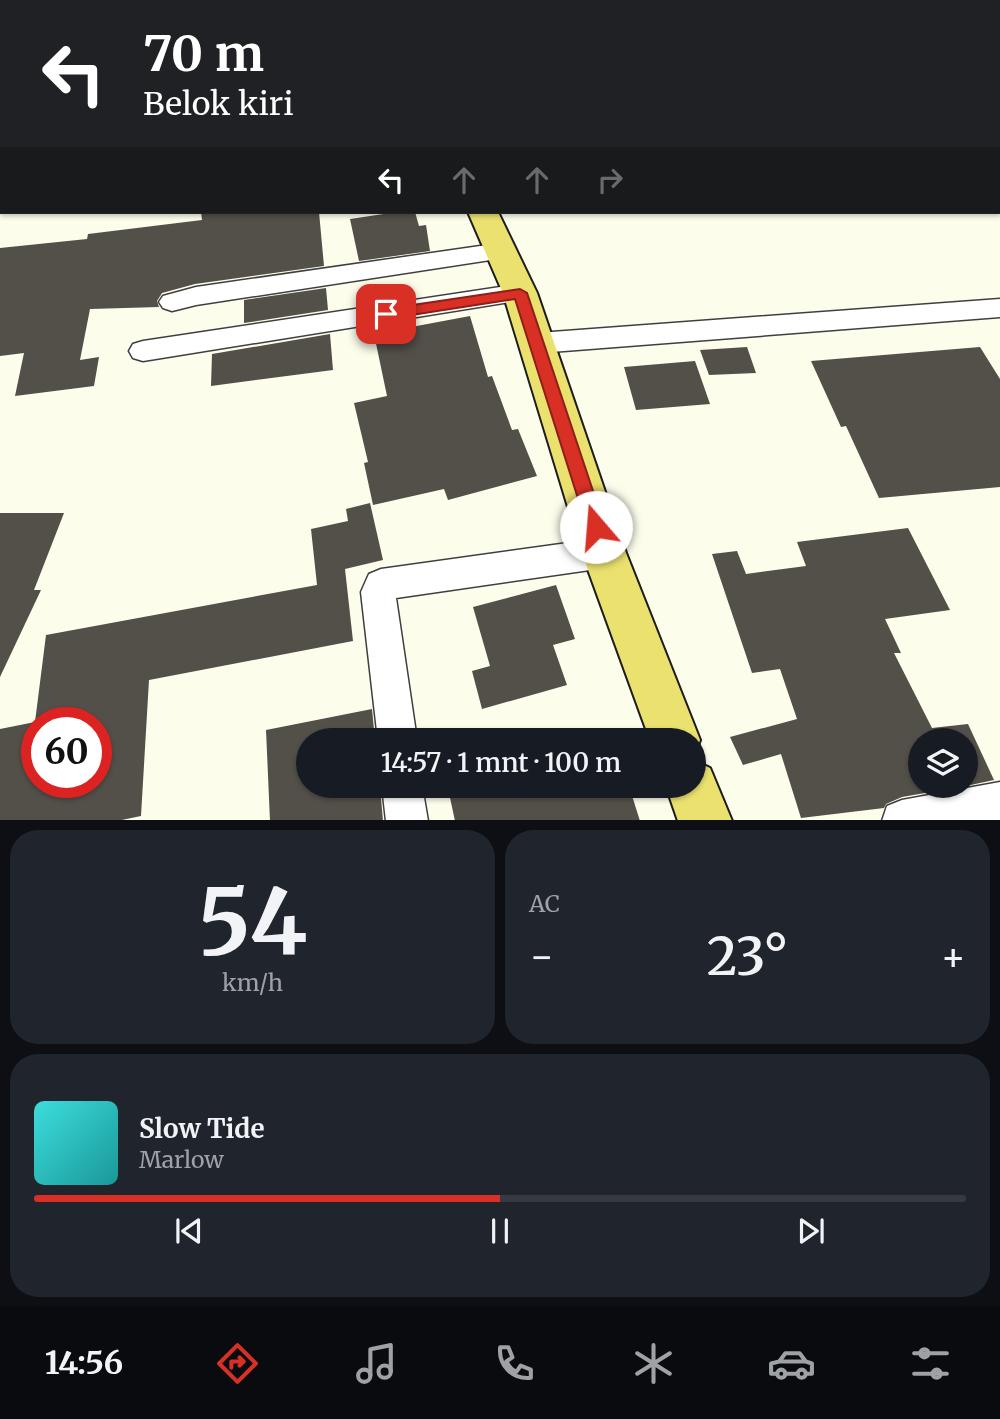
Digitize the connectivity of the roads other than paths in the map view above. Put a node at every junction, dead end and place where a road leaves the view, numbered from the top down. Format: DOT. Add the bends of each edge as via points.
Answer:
graph roads {
  1 [pos="484,214"];
  2 [pos="501,251"];
  3 [pos="520,293"];
  4 [pos="172,302"];
  5 [pos="1000,308"];
  6 [pos="538,343"];
  7 [pos="143,351"];
  8 [pos="604,553"];
  9 [pos="395,728"];
  10 [pos="670,728"];
  11 [pos="404,798"];
  12 [pos="696,798"];
  13 [pos="1000,802"];
  14 [pos="407,820"];
  15 [pos="705,820"];
  16 [pos="907,820"];
  1 -- 2 [label="main road"];
  2 -- 3 [label="main road"];
  2 -- 4 [label="street"];
  3 -- 6 [label="main road"];
  3 -- 7 [label="street"];
  5 -- 6 [label="street"];
  6 -- 8 [label="main road"];
  8 -- 9 [label="street" via="382,585 378,592"];
  8 -- 10 [label="main road"];
  11 -- 14 [label="street"];
  12 -- 15 [label="main road"];
  13 -- 16 [label="street"];
}
